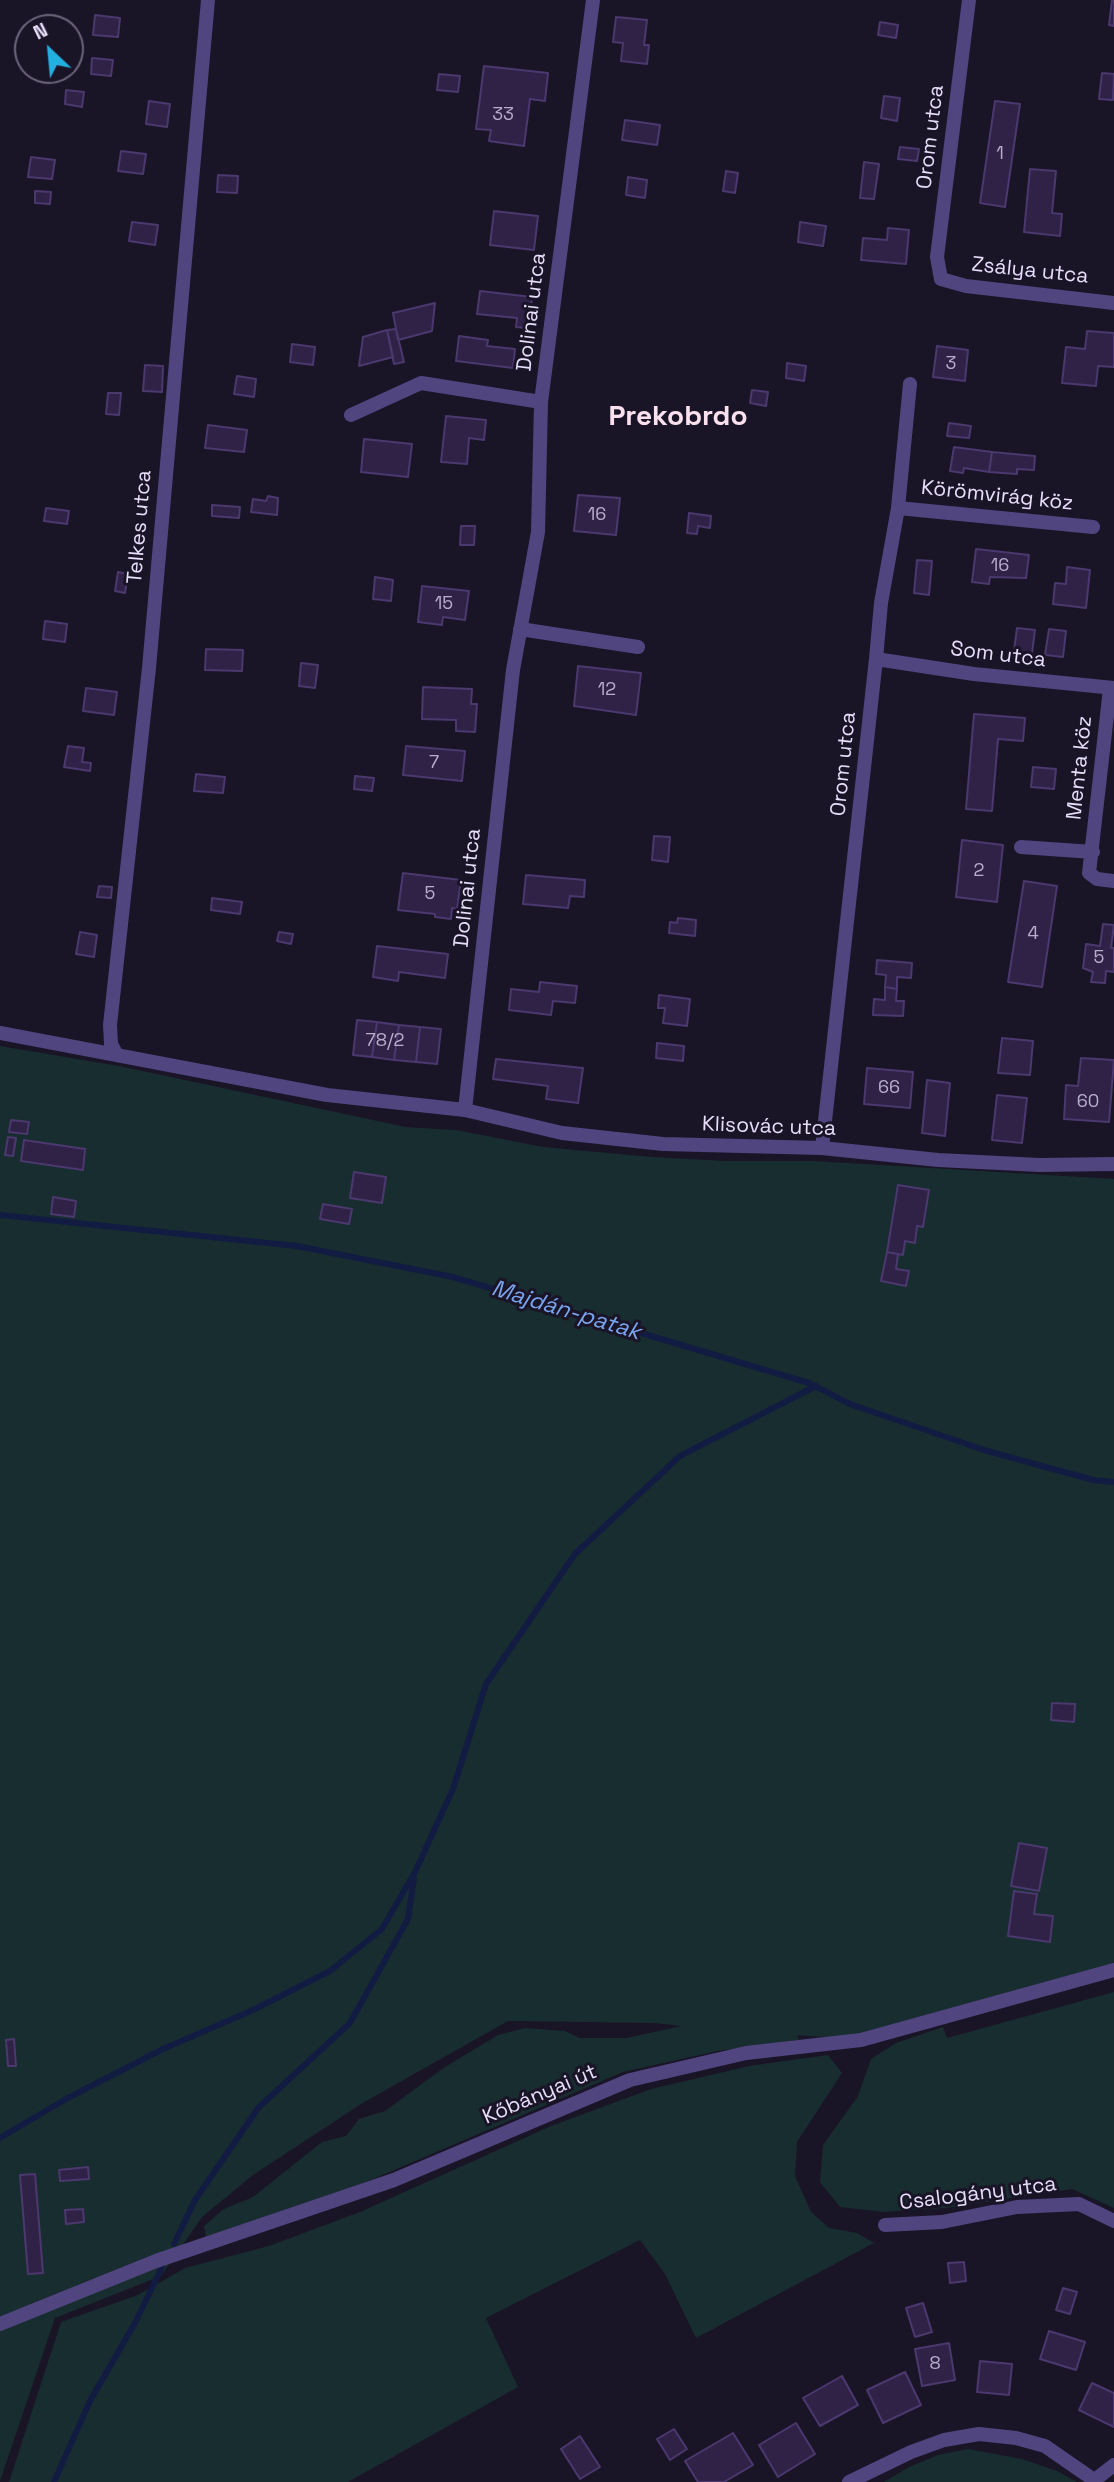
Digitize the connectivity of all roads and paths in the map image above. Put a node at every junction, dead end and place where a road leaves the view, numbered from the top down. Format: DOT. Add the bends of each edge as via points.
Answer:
graph roads {
  1 [pos="208,0"];
  2 [pos="593,0"];
  3 [pos="969,0"];
  4 [pos="941,279"];
  5 [pos="1114,303"];
  6 [pos="910,384"];
  7 [pos="541,402"];
  8 [pos="351,415"];
  9 [pos="898,508"];
  10 [pos="1093,527"];
  11 [pos="520,629"];
  12 [pos="638,647"];
  13 [pos="876,659"];
  14 [pos="1112,689"];
  15 [pos="1021,847"];
  16 [pos="1093,852"];
  17 [pos="1114,881"];
  18 [pos="0,1033"];
  19 [pos="117,1055"];
  20 [pos="465,1110"];
  21 [pos="822,1148"];
  22 [pos="1114,1164"];
  23 [pos="1114,1970"];
  24 [pos="1114,2221"];
  25 [pos="885,2225"];
  26 [pos="0,2324"];
  27 [pos="1114,2465"];
  28 [pos="854,2481"];
  29 [pos="1093,2481"];
  1 -- 19 [label="street, Telkes utca" via="149,668 110,1025"];
  2 -- 7 [label="street, Dolinai utca"];
  3 -- 4 [label="street, Orom utca" via="937,257"];
  4 -- 5 [label="street, Zsálya utca"];
  6 -- 9 [label="street, Orom utca"];
  7 -- 8 [label="street" via="421,383"];
  7 -- 11 [label="street, Dolinai utca" via="538,532"];
  9 -- 10 [label="street, Körömvirág köz"];
  9 -- 13 [label="street, Orom utca"];
  11 -- 12 [label="street"];
  11 -- 20 [label="street, Dolinai utca"];
  13 -- 14 [label="street, Som utca"];
  13 -- 21 [label="street, Orom utca"];
  14 -- 16 [label="street, Menta köz"];
  15 -- 16 [label="street, Menta köz"];
  16 -- 17 [label="street, Menta köz" via="1089,873"];
  18 -- 19 [label="street, Klisovác utca"];
  19 -- 20 [label="street, Klisovác utca" via="327,1095"];
  20 -- 21 [label="street, Klisovác utca" via="562,1133 663,1144"];
  21 -- 22 [label="street, Klisovác utca" via="938,1160"];
  23 -- 26 [label="street, Kőbányai út" via="861,2040 746,2053 629,2080 394,2180 156,2261"];
  24 -- 25 [label="street, Csalogány utca" via="1079,2204 1017,2207 942,2222"];
  27 -- 29 [label="street"];
  28 -- 29 [label="street" via="911,2452 979,2434 1045,2446"];
}
